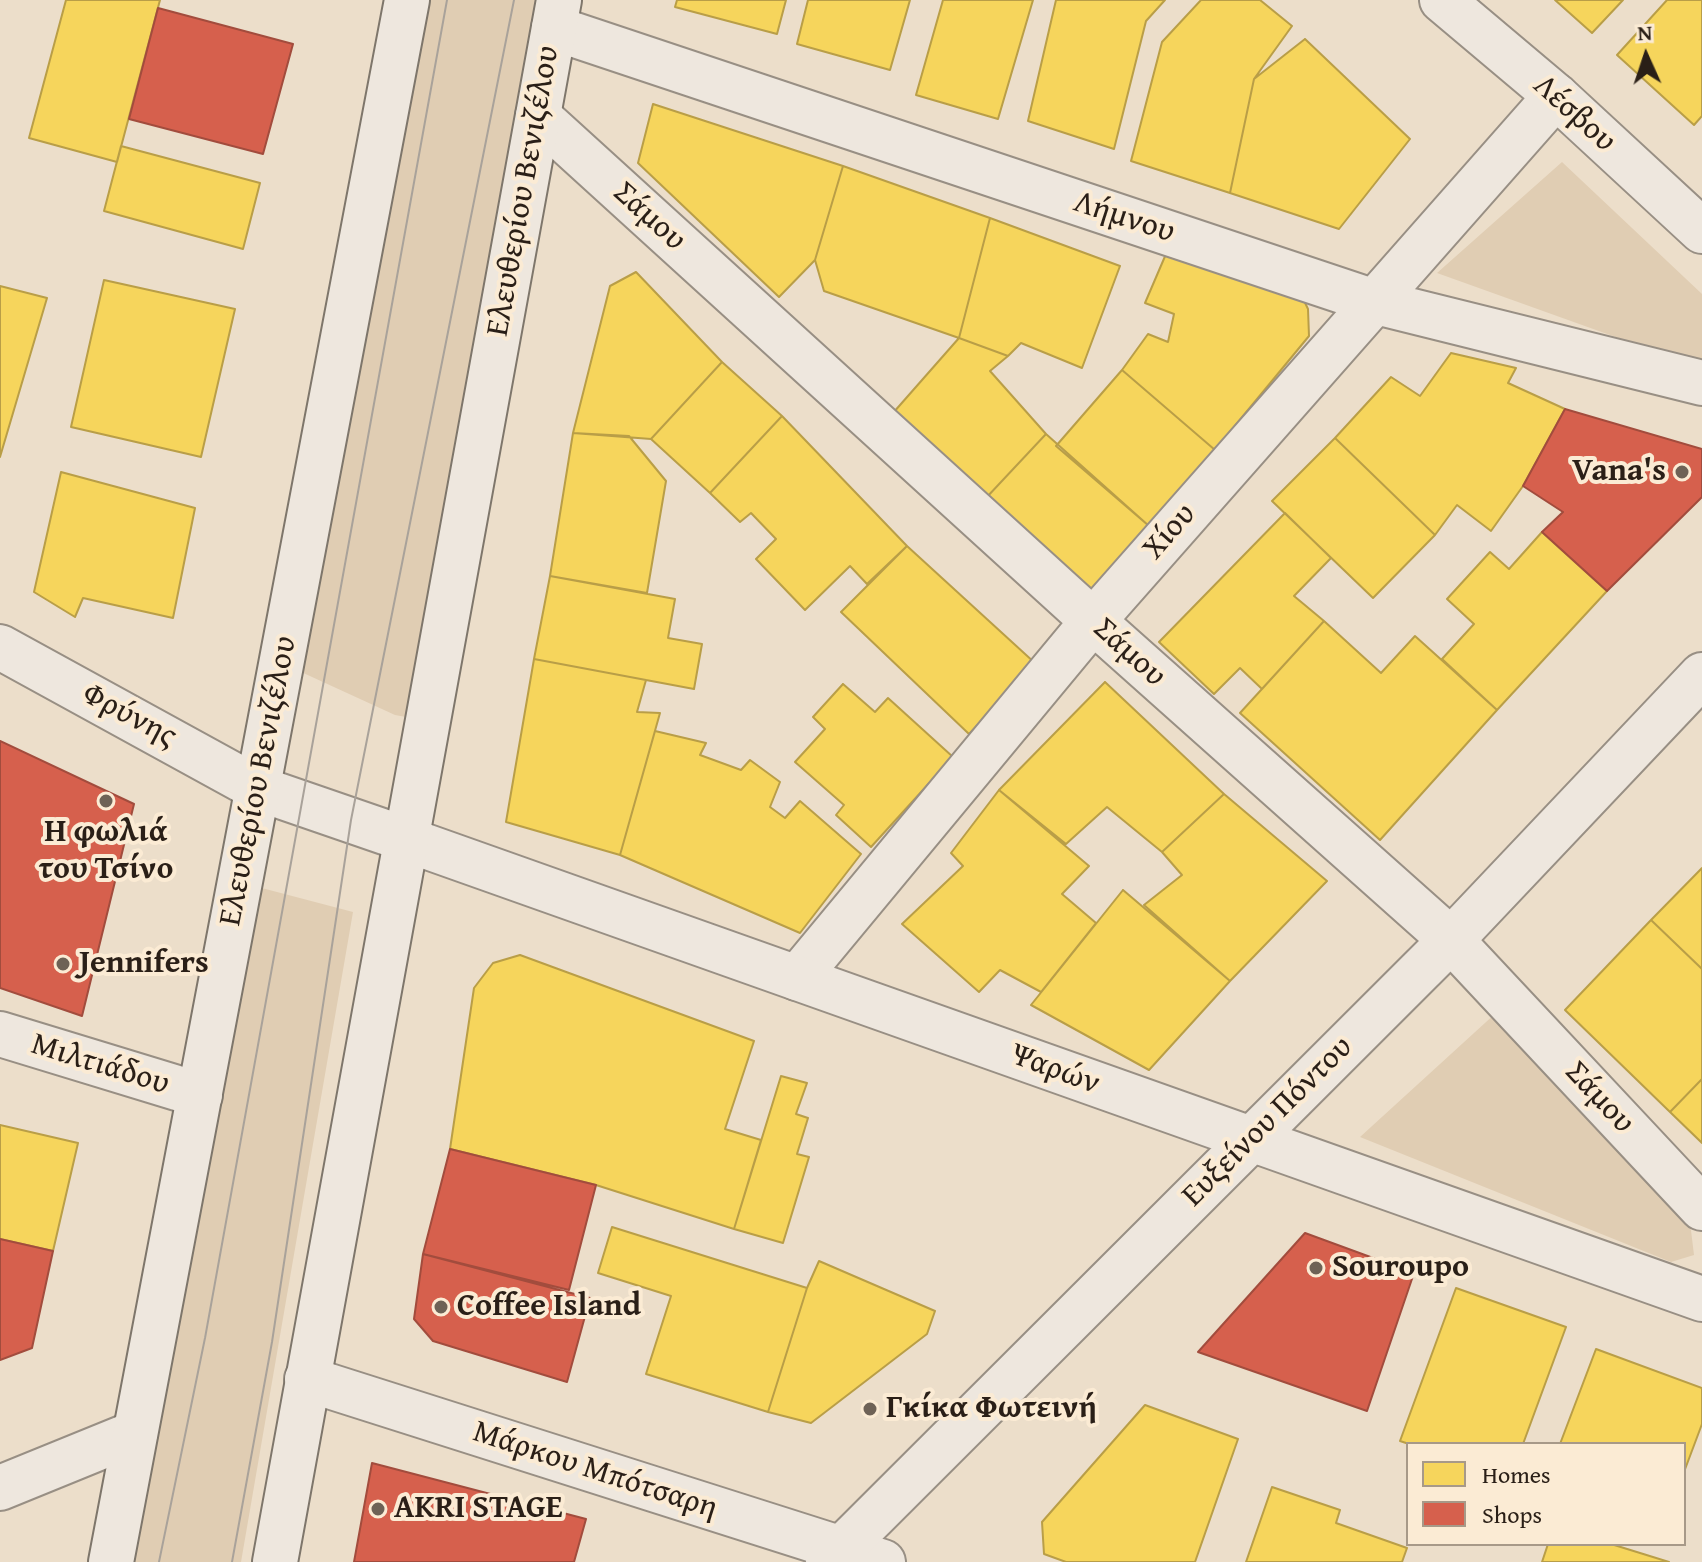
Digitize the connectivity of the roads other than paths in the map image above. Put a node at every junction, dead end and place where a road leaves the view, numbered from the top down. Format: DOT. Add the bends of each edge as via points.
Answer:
graph roads {
  1 [pos="407,0"];
  2 [pos="1454,5"];
  3 [pos="556,14"];
  4 [pos="1556,96"];
  5 [pos="538,116"];
  6 [pos="1702,231"];
  7 [pos="1372,301"];
  8 [pos="1702,383"];
  9 [pos="1093,621"];
  10 [pos="0,647"];
  11 [pos="1702,675"];
  12 [pos="257,788"];
  13 [pos="408,840"];
  14 [pos="1451,940"];
  15 [pos="797,978"];
  16 [pos="0,1034"];
  17 [pos="200,1095"];
  18 [pos="1251,1139"];
  19 [pos="1702,1208"];
  20 [pos="1702,1299"];
  21 [pos="307,1379"];
  22 [pos="135,1433"];
  23 [pos="0,1488"];
  24 [pos="835,1556"];
  25 [pos="111,1562"];
  26 [pos="275,1562"];
  27 [pos="883,1562"];
  1 -- 12 [label="street, Ελευθερίου Βενιζέλου"];
  2 -- 4 [label="street, Λέσβου"];
  3 -- 5 [label="street, Ελευθερίου Βενιζέλου"];
  3 -- 7 [label="street, Λήμνου"];
  4 -- 6 [label="street, Λέσβου"];
  4 -- 7 [label="street, Χίου"];
  5 -- 9 [label="street, Σάμου"];
  5 -- 13 [label="street, Ελευθερίου Βενιζέλου"];
  7 -- 8 [label="street, Λήμνου"];
  7 -- 9 [label="street, Χίου"];
  9 -- 14 [label="street, Σάμου"];
  9 -- 15 [label="street, Χίου"];
  10 -- 12 [label="street, Φρύνης"];
  11 -- 14 [label="street, Ευξείνου Πόντου"];
  12 -- 13 [label="street, Φρύνης"];
  12 -- 17 [label="street, Ελευθερίου Βενιζέλου"];
  13 -- 15 [label="street, Ψαρών"];
  13 -- 21 [label="street, Ελευθερίου Βενιζέλου"];
  14 -- 18 [label="street, Ευξείνου Πόντου"];
  14 -- 19 [label="street, Σάμου"];
  15 -- 18 [label="street, Ψαρών"];
  16 -- 17 [label="street, Μιλτιάδου"];
  17 -- 22 [label="street, Ελευθερίου Βενιζέλου"];
  18 -- 20 [label="street, Ψαρών"];
  18 -- 24 [label="street, Ευξείνου Πόντου"];
  21 -- 24 [label="street, Μάρκου Μπότσαρη"];
  21 -- 26 [label="street, Ελευθερίου Βενιζέλου"];
  22 -- 23 [label="street"];
  22 -- 25 [label="street, Ελευθερίου Βενιζέλου"];
  24 -- 27 [label="street, Μάρκου Μπότσαρη"];
}
